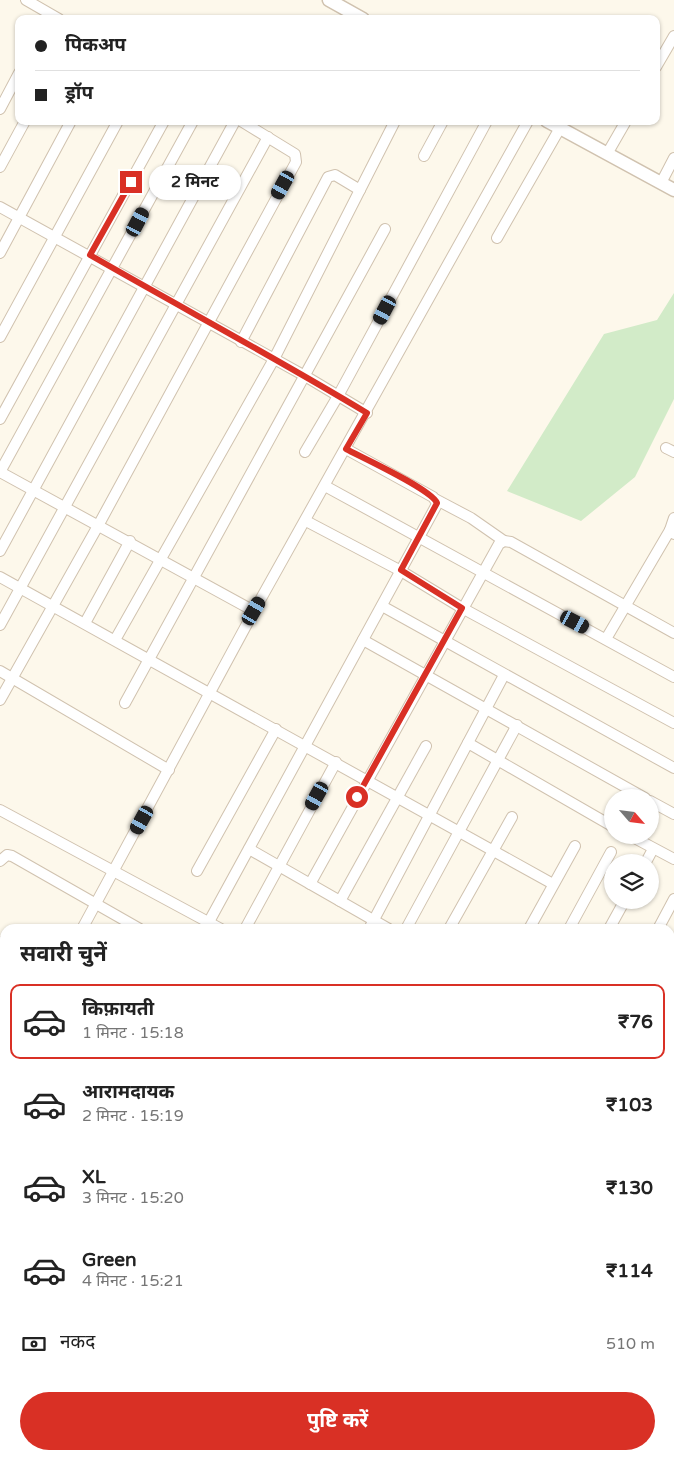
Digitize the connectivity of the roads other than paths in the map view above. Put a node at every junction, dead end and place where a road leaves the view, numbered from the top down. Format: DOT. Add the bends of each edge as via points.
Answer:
graph roads {
  1 [pos="329,0"];
  2 [pos="32,2"];
  3 [pos="50,15"];
  4 [pos="356,15"];
  5 [pos="674,36"];
  6 [pos="660,60"];
  7 [pos="15,80"];
  8 [pos="0,108"];
  9 [pos="23,125"];
  10 [pos="69,125"];
  11 [pos="116,125"];
  12 [pos="162,125"];
  13 [pos="191,125"];
  14 [pos="233,125"];
  15 [pos="248,125"];
  16 [pos="393,125"];
  17 [pos="441,125"];
  18 [pos="485,125"];
  19 [pos="526,125"];
  20 [pos="554,125"];
  21 [pos="624,125"];
  22 [pos="560,128"];
  23 [pos="268,137"];
  24 [pos="607,154"];
  25 [pos="424,156"];
  26 [pos="674,158"];
  27 [pos="0,167"];
  28 [pos="661,183"];
  29 [pos="360,190"];
  30 [pos="674,190"];
  31 [pos="0,207"];
  32 [pos="20,218"];
  33 [pos="385,229"];
  34 [pos="54,237"];
  35 [pos="497,238"];
  36 [pos="0,253"];
  37 [pos="90,255"];
  38 [pos="113,268"];
  39 [pos="146,286"];
  40 [pos="175,304"];
  41 [pos="207,323"];
  42 [pos="0,337"];
  43 [pos="241,342"];
  44 [pos="274,359"];
  45 [pos="305,376"];
  46 [pos="338,396"];
  47 [pos="367,413"];
  48 [pos="0,419"];
  49 [pos="346,449"];
  50 [pos="305,452"];
  51 [pos="0,472"];
  52 [pos="325,486"];
  53 [pos="34,490"];
  54 [pos="435,499"];
  55 [pos="66,506"];
  56 [pos="674,518"];
  57 [pos="306,521"];
  58 [pos="100,524"];
  59 [pos="672,532"];
  60 [pos="419,537"];
  61 [pos="130,541"];
  62 [pos="504,541"];
  63 [pos="0,551"];
  64 [pos="161,559"];
  65 [pos="401,570"];
  66 [pos="481,572"];
  67 [pos="0,577"];
  68 [pos="194,577"];
  69 [pos="20,588"];
  70 [pos="52,605"];
  71 [pos="627,605"];
  72 [pos="382,606"];
  73 [pos="462,608"];
  74 [pos="254,611"];
  75 [pos="85,623"];
  76 [pos="0,625"];
  77 [pos="674,633"];
  78 [pos="606,639"];
  79 [pos="114,640"];
  80 [pos="363,640"];
  81 [pos="443,641"];
  82 [pos="148,659"];
  83 [pos="0,671"];
  84 [pos="425,674"];
  85 [pos="504,675"];
  86 [pos="674,677"];
  87 [pos="12,678"];
  88 [pos="209,693"];
  89 [pos="0,700"];
  90 [pos="125,703"];
  91 [pos="487,708"];
  92 [pos="674,723"];
  93 [pos="517,725"];
  94 [pos="276,729"];
  95 [pos="468,743"];
  96 [pos="305,746"];
  97 [pos="426,746"];
  98 [pos="497,760"];
  99 [pos="336,762"];
  100 [pos="674,768"];
  101 [pos="169,770"];
  102 [pos="367,780"];
  103 [pos="629,789"];
  104 [pos="398,797"];
  105 [pos="659,805"];
  106 [pos="0,810"];
  107 [pos="674,814"];
  108 [pos="430,815"];
  109 [pos="512,817"];
  110 [pos="604,821"];
  111 [pos="458,831"];
  112 [pos="645,844"];
  113 [pos="575,846"];
  114 [pos="249,849"];
  115 [pos="653,849"];
  116 [pos="492,850"];
  117 [pos="611,852"];
  118 [pos="650,854"];
  119 [pos="674,860"];
  120 [pos="0,861"];
  121 [pos="278,866"];
  122 [pos="114,870"];
  123 [pos="197,871"];
  124 [pos="310,884"];
  125 [pos="553,884"];
  126 [pos="674,899"];
  127 [pos="340,901"];
  128 [pos="96,904"];
  129 [pos="620,909"];
  130 [pos="85,924"];
  131 [pos="131,924"];
  132 [pos="205,924"];
  133 [pos="208,924"];
  134 [pos="248,924"];
  135 [pos="371,924"];
  136 [pos="409,924"];
  137 [pos="452,924"];
  138 [pos="531,924"];
  139 [pos="572,924"];
  140 [pos="612,924"];
  141 [pos="661,924"];
  1 -- 4 [label="street"];
  2 -- 3 [label="street"];
  5 -- 6 [label="street"];
  7 -- 8 [label="street"];
  9 -- 27 [label="street"];
  10 -- 32 [label="street"];
  11 -- 34 [label="street"];
  12 -- 37 [label="street"];
  13 -- 38 [label="street"];
  14 -- 39 [label="street"];
  15 -- 23 [label="street"];
  16 -- 29 [label="street"];
  17 -- 25 [label="street"];
  18 -- 46 [label="street"];
  19 -- 47 [label="street"];
  20 -- 22 [label="street"];
  21 -- 24 [label="street"];
  22 -- 24 [label="street"];
  22 -- 35 [label="street"];
  23 -- 40 [label="street"];
  23 -- 41 [label="street" via="295,154 296,162"];
  24 -- 28 [label="street"];
  26 -- 28 [label="street"];
  28 -- 30 [label="street"];
  29 -- 43 [label="street" via="335,175 328,177"];
  29 -- 44 [label="street"];
  31 -- 32 [label="street"];
  32 -- 34 [label="street"];
  32 -- 36 [label="street"];
  33 -- 45 [label="street"];
  34 -- 37 [label="street"];
  34 -- 42 [label="street"];
  37 -- 38 [label="street"];
  37 -- 48 [label="street"];
  38 -- 39 [label="street"];
  38 -- 51 [label="street"];
  39 -- 40 [label="street"];
  39 -- 53 [label="street"];
  40 -- 41 [label="street"];
  40 -- 55 [label="street"];
  41 -- 43 [label="street"];
  41 -- 58 [label="street"];
  43 -- 44 [label="street"];
  44 -- 45 [label="street"];
  44 -- 64 [label="street"];
  45 -- 46 [label="street"];
  45 -- 68 [label="street"];
  46 -- 47 [label="street"];
  46 -- 50 [label="street"];
  47 -- 49 [label="street"];
  49 -- 52 [label="street"];
  49 -- 54 [label="street"];
  51 -- 53 [label="street"];
  52 -- 57 [label="street"];
  52 -- 60 [label="street"];
  53 -- 55 [label="street"];
  53 -- 63 [label="street"];
  54 -- 60 [label="street" via="436,506"];
  54 -- 62 [label="street"];
  55 -- 58 [label="street"];
  55 -- 69 [label="street"];
  56 -- 59 [label="street"];
  57 -- 65 [label="street"];
  57 -- 74 [label="street"];
  58 -- 61 [label="street"];
  58 -- 70 [label="street"];
  59 -- 71 [label="street"];
  60 -- 65 [label="street"];
  60 -- 66 [label="street"];
  61 -- 64 [label="street"];
  61 -- 75 [label="street"];
  62 -- 66 [label="street" via="494,549"];
  62 -- 71 [label="street"];
  64 -- 68 [label="street"];
  64 -- 79 [label="street"];
  65 -- 72 [label="street"];
  65 -- 73 [label="street"];
  66 -- 73 [label="street"];
  66 -- 78 [label="street"];
  67 -- 69 [label="street"];
  68 -- 74 [label="street"];
  68 -- 82 [label="street"];
  69 -- 70 [label="street"];
  69 -- 76 [label="street"];
  70 -- 75 [label="street"];
  70 -- 87 [label="street"];
  71 -- 77 [label="street"];
  71 -- 78 [label="street"];
  72 -- 80 [label="street"];
  72 -- 81 [label="street"];
  73 -- 81 [label="street"];
  73 -- 92 [label="street"];
  74 -- 88 [label="street"];
  75 -- 79 [label="street"];
  78 -- 86 [label="street"];
  79 -- 82 [label="street"];
  80 -- 84 [label="street"];
  80 -- 96 [label="street"];
  81 -- 84 [label="street"];
  81 -- 85 [label="street"];
  82 -- 88 [label="street"];
  82 -- 90 [label="street"];
  83 -- 87 [label="street"];
  84 -- 91 [label="street"];
  84 -- 102 [label="street"];
  85 -- 91 [label="street"];
  85 -- 100 [label="street"];
  87 -- 89 [label="street"];
  87 -- 101 [label="street"];
  88 -- 94 [label="street"];
  88 -- 101 [label="street"];
  91 -- 93 [label="street"];
  91 -- 95 [label="street"];
  93 -- 98 [label="street"];
  93 -- 103 [label="street"];
  94 -- 96 [label="street"];
  94 -- 123 [label="street"];
  95 -- 98 [label="street"];
  95 -- 108 [label="street"];
  96 -- 99 [label="street"];
  96 -- 114 [label="street"];
  97 -- 104 [label="street"];
  98 -- 110 [label="street"];
  98 -- 111 [label="street"];
  99 -- 102 [label="street"];
  99 -- 121 [label="street"];
  101 -- 122 [label="street"];
  102 -- 104 [label="street"];
  102 -- 124 [label="street"];
  104 -- 108 [label="street"];
  104 -- 127 [label="street"];
  105 -- 107 [label="street"];
  106 -- 122 [label="street"];
  108 -- 111 [label="street"];
  108 -- 135 [label="street"];
  109 -- 116 [label="street"];
  111 -- 116 [label="street"];
  111 -- 136 [label="street"];
  112 -- 115 [label="street"];
  113 -- 125 [label="street"];
  114 -- 121 [label="street"];
  114 -- 133 [label="street"];
  115 -- 118 [label="street"];
  115 -- 119 [label="street"];
  116 -- 125 [label="street"];
  116 -- 137 [label="street"];
  117 -- 139 [label="street"];
  120 -- 128 [label="street" via="7,855 12,856"];
  121 -- 124 [label="street"];
  121 -- 134 [label="street"];
  122 -- 128 [label="street"];
  122 -- 132 [label="street"];
  124 -- 127 [label="street"];
  125 -- 138 [label="street"];
  126 -- 141 [label="street"];
  127 -- 135 [label="street"];
  128 -- 130 [label="street"];
  128 -- 131 [label="street"];
  129 -- 140 [label="street"];
}
